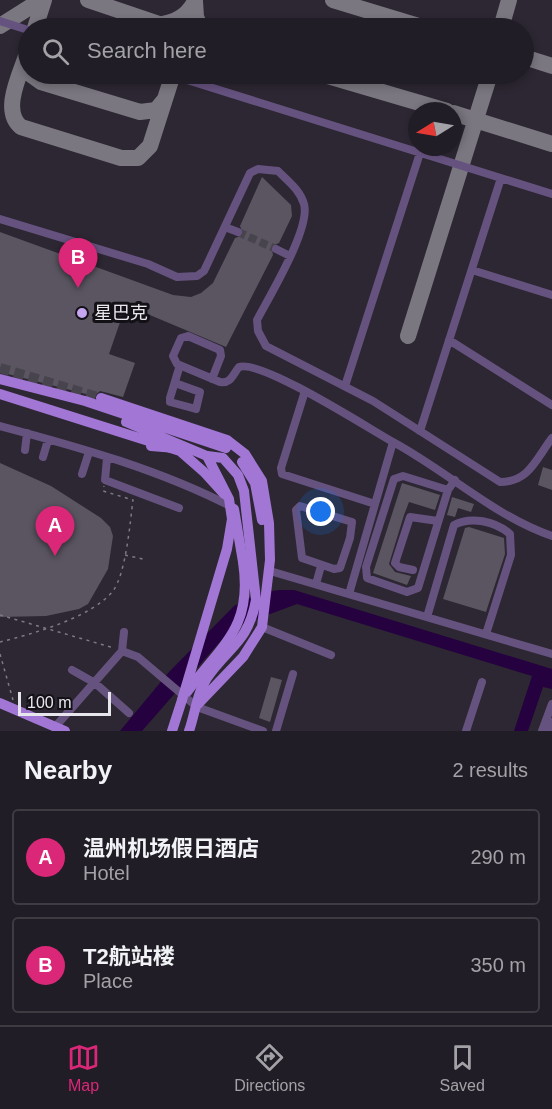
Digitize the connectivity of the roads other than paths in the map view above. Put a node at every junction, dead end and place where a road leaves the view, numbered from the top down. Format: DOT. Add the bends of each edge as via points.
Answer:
graph roads {
  1 [pos="0,21"];
  2 [pos="18,27"];
  3 [pos="200,84"];
  4 [pos="408,149"];
  5 [pos="419,156"];
  6 [pos="430,156"];
  7 [pos="501,178"];
  8 [pos="552,194"];
  9 [pos="0,219"];
  10 [pos="225,227"];
  11 [pos="238,232"];
  12 [pos="276,249"];
  13 [pos="290,256"];
  14 [pos="472,270"];
  15 [pos="552,295"];
  16 [pos="449,339"];
  17 [pos="180,365"];
  18 [pos="212,379"];
  19 [pos="0,381"];
  20 [pos="175,383"];
  21 [pos="345,386"];
  22 [pos="305,391"];
  23 [pos="0,394"];
  24 [pos="101,398"];
  25 [pos="0,400"];
  26 [pos="552,405"];
  27 [pos="0,426"];
  28 [pos="420,431"];
  29 [pos="27,433"];
  30 [pos="552,438"];
  31 [pos="48,440"];
  32 [pos="393,442"];
  33 [pos="25,450"];
  34 [pos="184,450"];
  35 [pos="88,452"];
  36 [pos="207,456"];
  37 [pos="43,457"];
  38 [pos="107,458"];
  39 [pos="82,474"];
  40 [pos="254,479"];
  41 [pos="456,480"];
  42 [pos="448,490"];
  43 [pos="375,504"];
  44 [pos="179,508"];
  45 [pos="234,509"];
  46 [pos="438,521"];
  47 [pos="239,535"];
  48 [pos="552,536"];
  49 [pos="321,566"];
  50 [pos="413,570"];
  51 [pos="270,571"];
  52 [pos="269,584"];
  53 [pos="316,584"];
  54 [pos="349,594"];
  55 [pos="427,617"];
  56 [pos="262,627"];
  57 [pos="124,632"];
  58 [pos="486,634"];
  59 [pos="122,651"];
  60 [pos="552,654"];
  61 [pos="331,655"];
  62 [pos="72,670"];
  63 [pos="293,674"];
  64 [pos="482,682"];
  65 [pos="95,683"];
  66 [pos="182,700"];
  67 [pos="0,703"];
  68 [pos="552,704"];
  69 [pos="197,705"];
  70 [pos="129,713"];
  71 [pos="552,722"];
  72 [pos="60,729"];
  73 [pos="172,731"];
  74 [pos="189,731"];
  75 [pos="263,731"];
  76 [pos="276,731"];
  77 [pos="466,731"];
  78 [pos="542,731"];
  79 [pos="549,731"];
  1 -- 2 [label="street"];
  3 -- 4 [label="street"];
  5 -- 21 [label="street"];
  6 -- 7 [label="street"];
  7 -- 8 [label="street"];
  7 -- 14 [label="street"];
  9 -- 10 [label="street" via="94,246 177,277 197,276 204,271"];
  10 -- 11 [label="street"];
  10 -- 13 [label="street" via="250,173 258,169 278,171 296,188 306,218"];
  12 -- 13 [label="street"];
  13 -- 21 [label="street" via="257,320 258,331 266,346"];
  14 -- 15 [label="street"];
  14 -- 16 [label="street"];
  16 -- 26 [label="street"];
  16 -- 28 [label="street"];
  17 -- 18 [label="street"];
  17 -- 18 [label="street" via="173,356 182,338 188,336 219,348 221,356"];
  17 -- 20 [label="street"];
  18 -- 22 [label="street" via="227,383 239,367 250,365"];
  19 -- 34 [label="main road" via="132,423"];
  19 -- 40 [label="main road" via="85,401 221,445 238,456"];
  21 -- 28 [label="street"];
  22 -- 32 [label="street"];
  22 -- 43 [label="street" via="282,474"];
  23 -- 34 [label="main road"];
  24 -- 51 [label="main road" via="206,431 245,454 257,469 266,496"];
  25 -- 34 [label="main road, bridge" via="151,446"];
  27 -- 29 [label="street"];
  28 -- 30 [label="street" via="500,482 516,482 524,476"];
  29 -- 31 [label="street"];
  29 -- 33 [label="street"];
  31 -- 35 [label="street"];
  31 -- 37 [label="street"];
  32 -- 41 [label="street"];
  32 -- 43 [label="street"];
  34 -- 36 [label="main road"];
  34 -- 40 [label="main road"];
  34 -- 45 [label="main road"];
  35 -- 38 [label="street"];
  35 -- 39 [label="street"];
  36 -- 66 [label="main road, bridge" via="229,499 232,519 227,549"];
  36 -- 69 [label="main road, bridge" via="223,458 238,475 244,491 256,600 252,621 243,638 208,677"];
  38 -- 44 [label="street" via="105,480"];
  38 -- 45 [label="street" via="196,488"];
  40 -- 47 [label="main road" via="249,519"];
  40 -- 52 [label="main road"];
  41 -- 42 [label="street"];
  41 -- 48 [label="street" via="525,527"];
  42 -- 46 [label="street"];
  42 -- 46 [label="street" via="403,476 394,480 366,567 367,578 407,592 418,588"];
  43 -- 54 [label="street"];
  45 -- 47 [label="main road"];
  46 -- 50 [label="street" via="410,517 395,563"];
  47 -- 66 [label="main road, bridge" via="246,592 243,612 235,632"];
  49 -- 49 [label="street" via="301,556 298,506 348,519 353,525 340,568"];
  49 -- 53 [label="street"];
  51 -- 52 [label="main road"];
  51 -- 53 [label="street"];
  52 -- 56 [label="main road"];
  53 -- 54 [label="street"];
  54 -- 55 [label="street"];
  55 -- 58 [label="street"];
  55 -- 58 [label="street" via="453,525 463,520 494,524 510,534 511,555"];
  56 -- 61 [label="street"];
  56 -- 69 [label="main road" via="243,657"];
  57 -- 59 [label="street"];
  58 -- 60 [label="street"];
  59 -- 65 [label="street"];
  59 -- 69 [label="street" via="138,657"];
  62 -- 65 [label="street"];
  63 -- 76 [label="street"];
  64 -- 77 [label="street"];
  65 -- 70 [label="street"];
  65 -- 72 [label="street"];
  66 -- 73 [label="main road"];
  67 -- 72 [label="main road"];
  68 -- 78 [label="street"];
  69 -- 74 [label="main road"];
  69 -- 75 [label="street"];
  71 -- 79 [label="street"];
}
